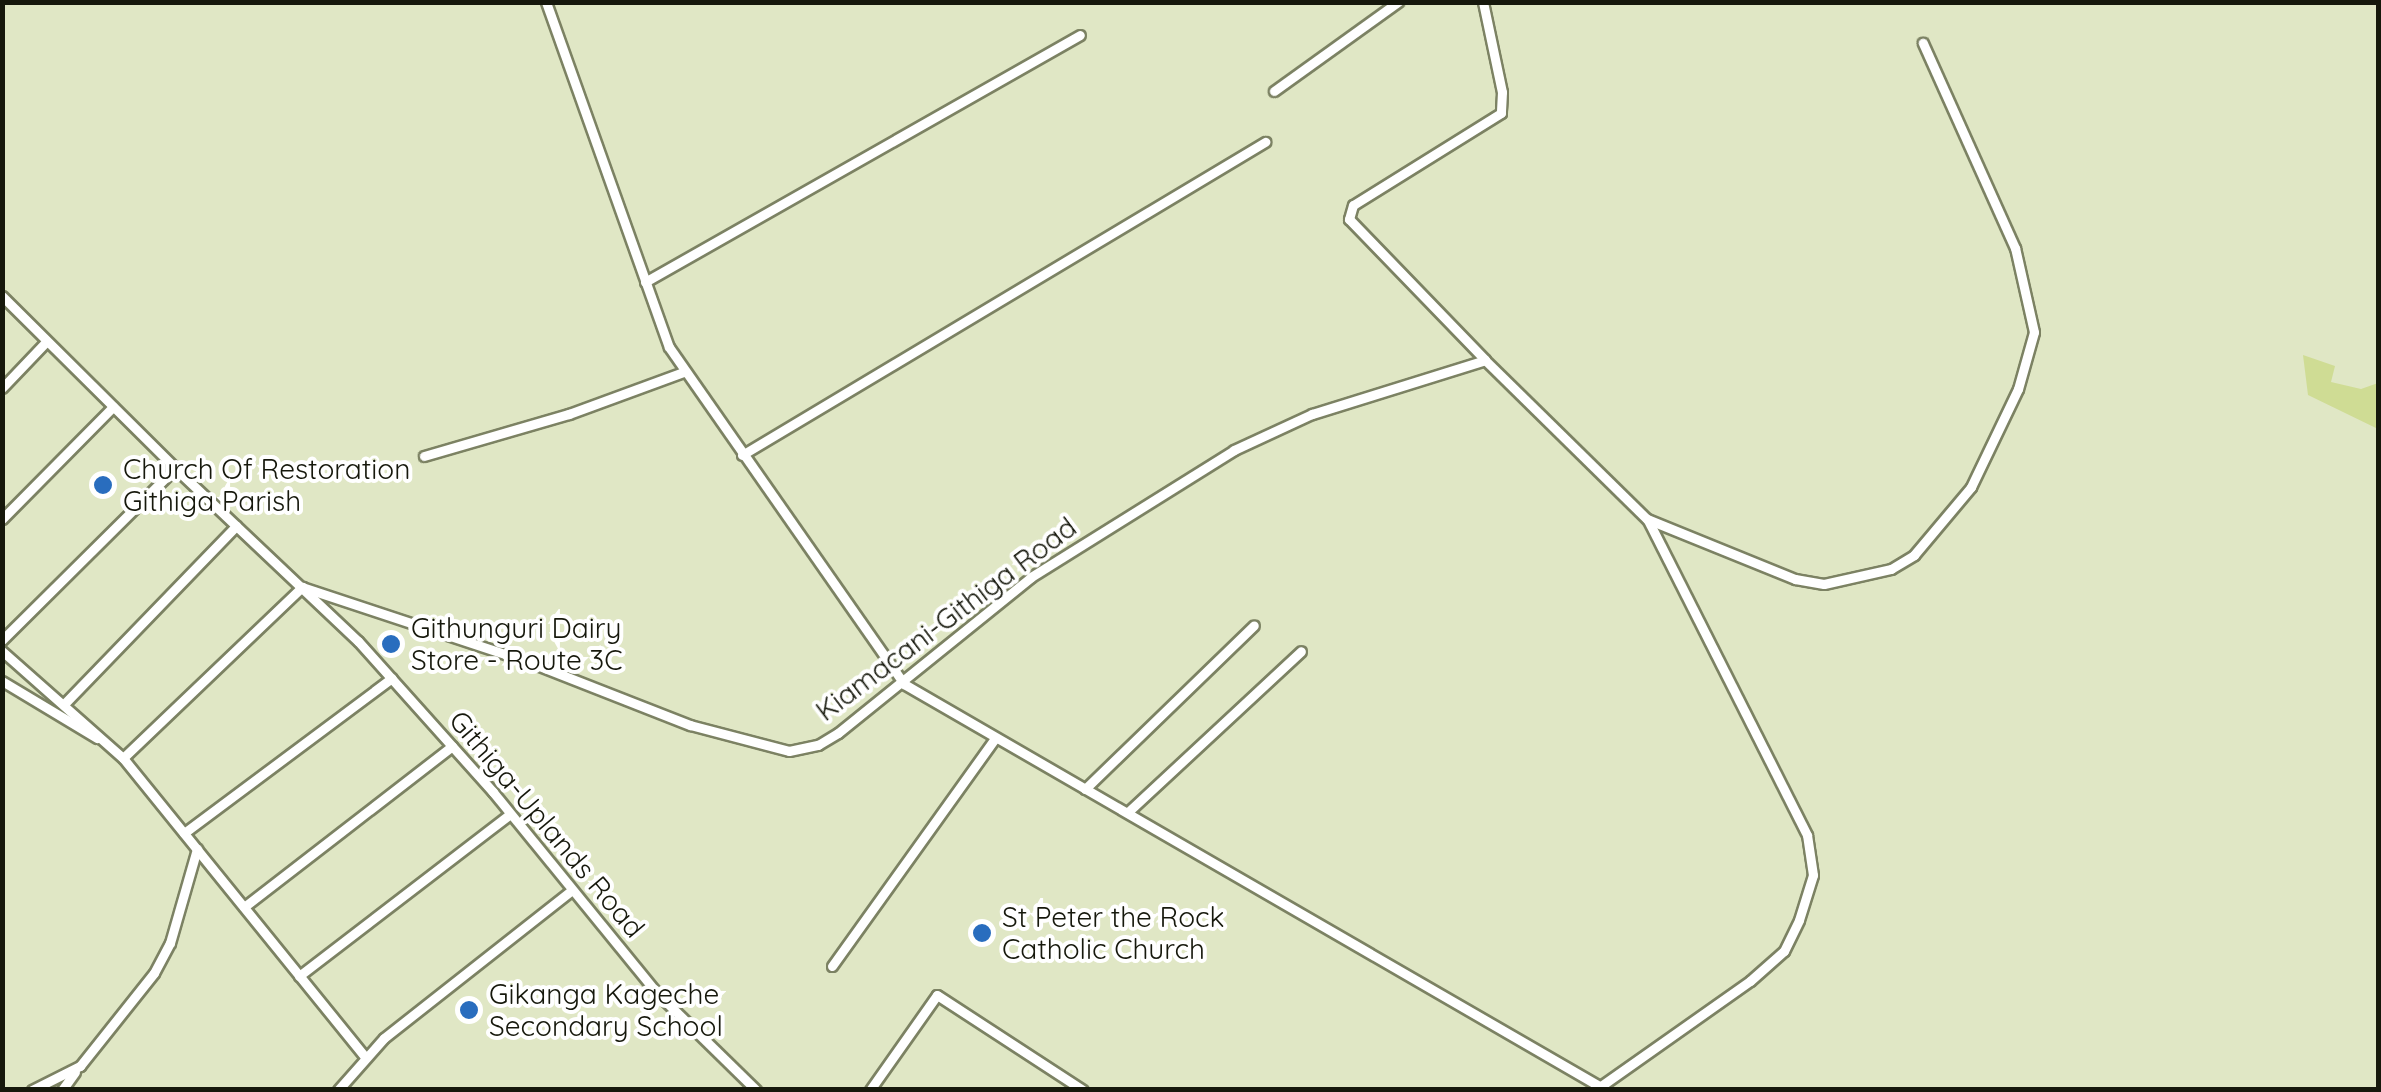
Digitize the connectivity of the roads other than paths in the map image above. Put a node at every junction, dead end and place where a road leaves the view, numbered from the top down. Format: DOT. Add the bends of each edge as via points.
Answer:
graph roads {
  1 [pos="546,2"];
  2 [pos="1398,2"];
  3 [pos="1482,2"];
  4 [pos="1080,35"];
  5 [pos="1923,42"];
  6 [pos="1274,91"];
  7 [pos="1264,142"];
  8 [pos="646,282"];
  9 [pos="2,296"];
  10 [pos="46,342"];
  11 [pos="1485,360"];
  12 [pos="683,372"];
  13 [pos="2,388"];
  14 [pos="113,407"];
  15 [pos="742,455"];
  16 [pos="424,456"];
  17 [pos="175,468"];
  18 [pos="2,519"];
  19 [pos="1647,519"];
  20 [pos="236,526"];
  21 [pos="302,587"];
  22 [pos="1254,625"];
  23 [pos="2,640"];
  24 [pos="2,651"];
  25 [pos="1301,651"];
  26 [pos="392,678"];
  27 [pos="2,681"];
  28 [pos="904,684"];
  29 [pos="66,702"];
  30 [pos="995,738"];
  31 [pos="108,744"];
  32 [pos="452,746"];
  33 [pos="123,758"];
  34 [pos="1085,789"];
  35 [pos="1128,812"];
  36 [pos="510,814"];
  37 [pos="184,833"];
  38 [pos="197,849"];
  39 [pos="570,891"];
  40 [pos="244,907"];
  41 [pos="832,966"];
  42 [pos="300,976"];
  43 [pos="364,1056"];
  44 [pos="80,1066"];
  45 [pos="1604,1088"];
  46 [pos="32,1090"];
  47 [pos="62,1090"];
  48 [pos="338,1090"];
  49 [pos="756,1090"];
  50 [pos="870,1090"];
  51 [pos="1083,1090"];
  1 -- 8 [label="street"];
  2 -- 6 [label="street"];
  3 -- 11 [label="street" via="1501,113 1353,205 1349,220"];
  4 -- 8 [label="street"];
  5 -- 19 [label="street" via="2016,248 2034,318 2018,389 1971,487 1914,555 1877,574 1824,584 1760,569"];
  7 -- 15 [label="street"];
  8 -- 12 [label="street"];
  9 -- 10 [label="street, Kiamacani-Githiga Road"];
  10 -- 13 [label="street"];
  10 -- 14 [label="street, Kiamacani-Githiga Road"];
  11 -- 19 [label="street"];
  11 -- 28 [label="street, Kiamacani-Githiga Road" via="1312,414 1234,450 1031,577"];
  12 -- 15 [label="street"];
  12 -- 16 [label="street"];
  14 -- 17 [label="street, Kiamacani-Githiga Road"];
  14 -- 18 [label="street"];
  15 -- 28 [label="street"];
  17 -- 20 [label="street, Kiamacani-Githiga Road"];
  17 -- 23 [label="street"];
  19 -- 45 [label="street" via="1806,835 1812,875 1784,951"];
  20 -- 21 [label="street, Kiamacani-Githiga Road"];
  20 -- 29 [label="street"];
  21 -- 26 [label="street, Githiga-Uplands Road"];
  21 -- 28 [label="street, Kiamacani-Githiga Road" via="768,749 818,745"];
  21 -- 33 [label="street"];
  22 -- 34 [label="street"];
  24 -- 29 [label="street"];
  25 -- 35 [label="street"];
  26 -- 32 [label="street, Githiga-Uplands Road"];
  26 -- 37 [label="street"];
  27 -- 31 [label="street"];
  28 -- 30 [label="street"];
  29 -- 31 [label="street"];
  30 -- 34 [label="street"];
  30 -- 41 [label="street"];
  31 -- 33 [label="street"];
  32 -- 36 [label="street, Githiga-Uplands Road"];
  32 -- 40 [label="street"];
  33 -- 37 [label="street"];
  34 -- 35 [label="street"];
  35 -- 45 [label="street"];
  36 -- 39 [label="street, Githiga-Uplands Road"];
  36 -- 42 [label="street"];
  37 -- 38 [label="street"];
  38 -- 40 [label="street"];
  38 -- 44 [label="street" via="170,943 154,974"];
  39 -- 43 [label="street"];
  39 -- 49 [label="street, Githiga-Uplands Road" via="685,1024"];
  40 -- 42 [label="street"];
  42 -- 43 [label="street"];
  43 -- 48 [label="street"];
  44 -- 46 [label="street"];
  44 -- 47 [label="street"];
  50 -- 51 [label="street" via="938,995"];
}
